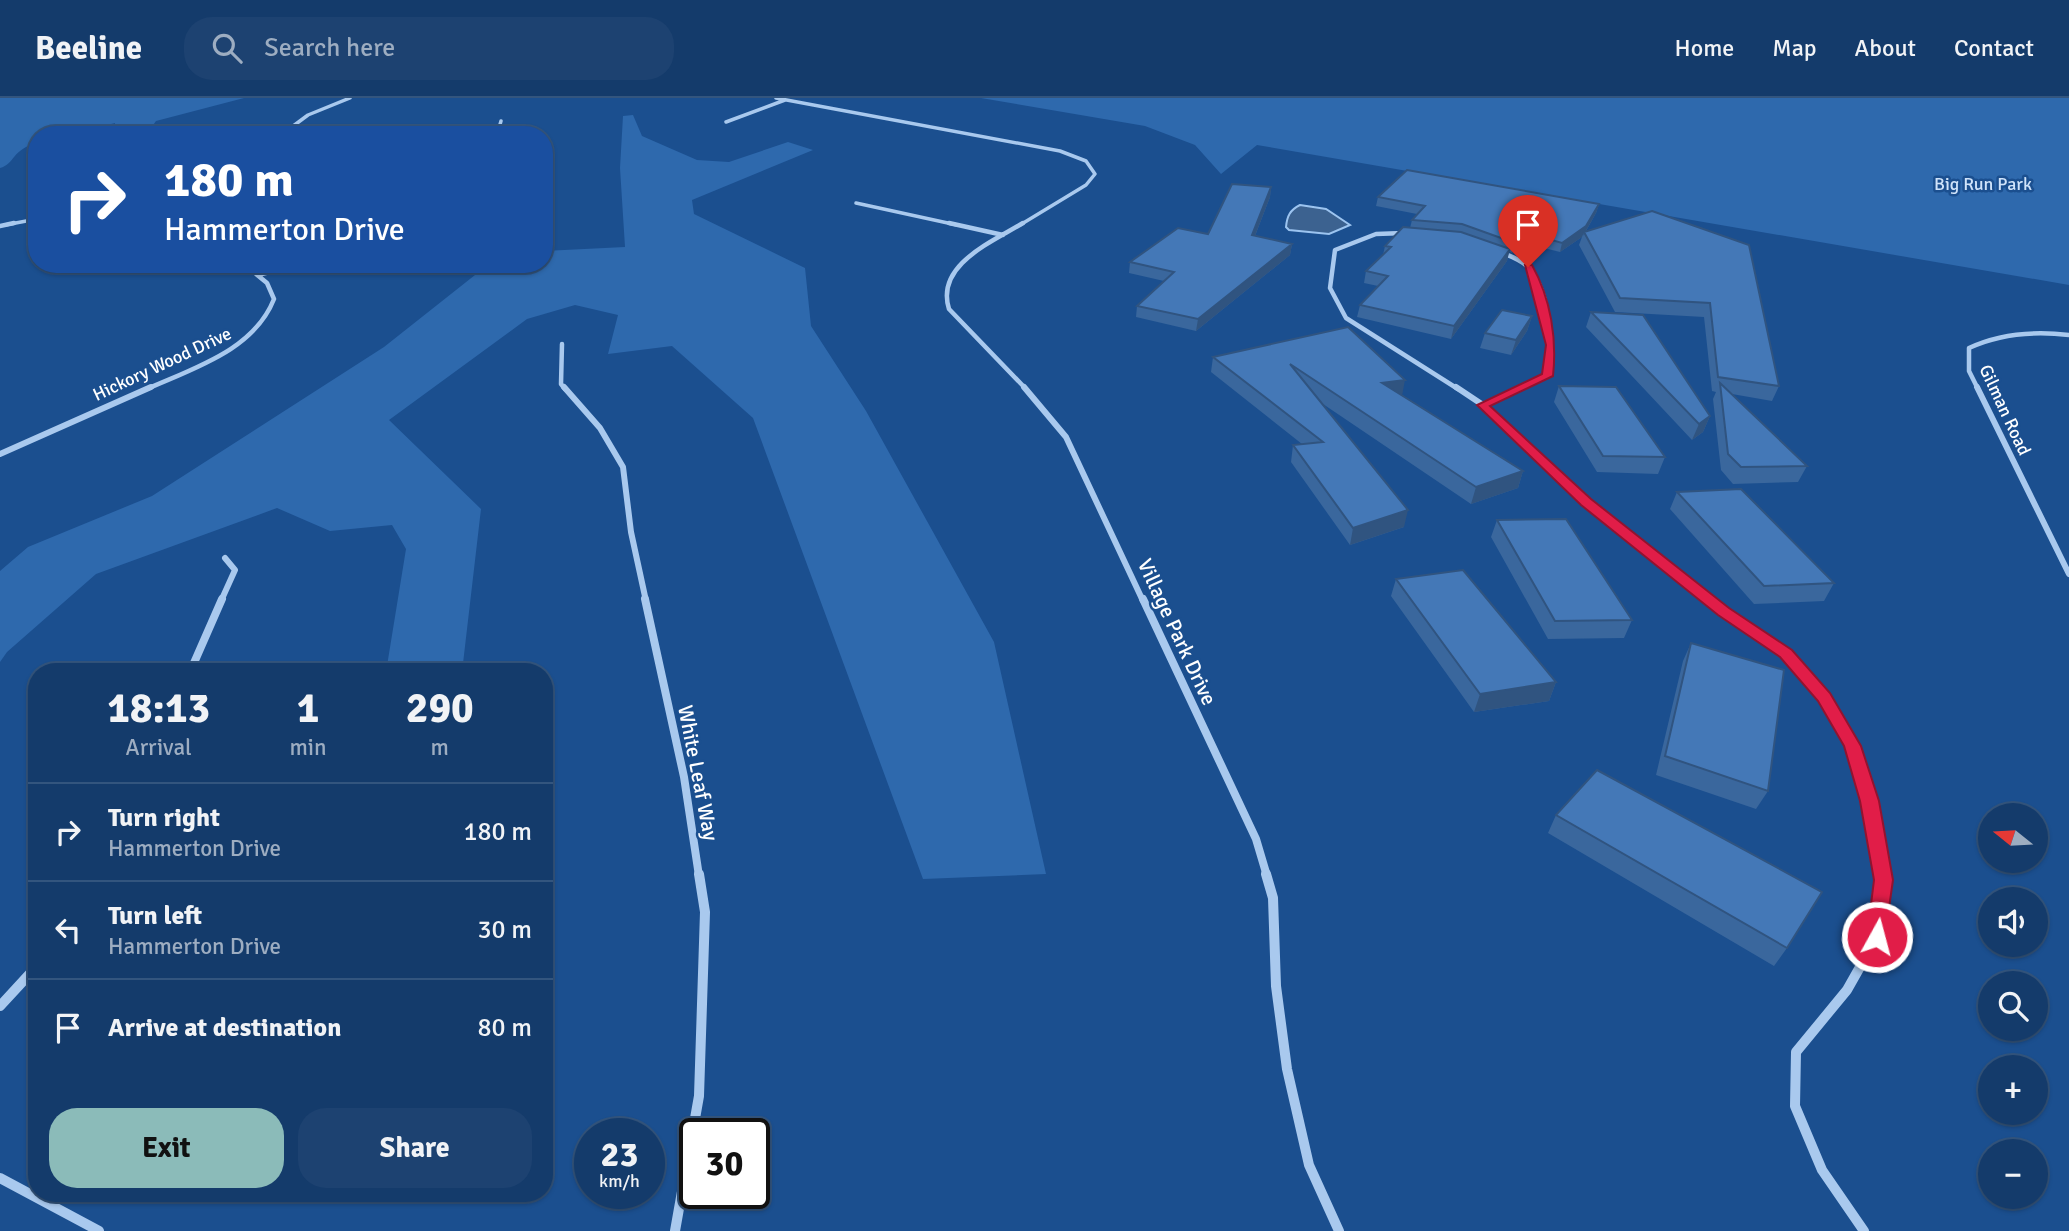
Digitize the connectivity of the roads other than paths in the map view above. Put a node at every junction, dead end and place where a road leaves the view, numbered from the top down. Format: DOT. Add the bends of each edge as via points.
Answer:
graph roads {
  1 [pos="351,98"];
  2 [pos="776,98"];
  3 [pos="786,100"];
  4 [pos="501,121"];
  5 [pos="726,122"];
  6 [pos="293,126"];
  7 [pos="499,126"];
  8 [pos="856,203"];
  9 [pos="28,221"];
  10 [pos="0,226"];
  11 [pos="1416,233"];
  12 [pos="1004,235"];
  13 [pos="1492,248"];
  14 [pos="255,273"];
  15 [pos="266,273"];
  16 [pos="258,275"];
  17 [pos="2069,335"];
  18 [pos="562,344"];
  19 [pos="1482,405"];
  20 [pos="0,454"];
  21 [pos="225,558"];
  22 [pos="2069,575"];
  23 [pos="194,663"];
  24 [pos="28,976"];
  25 [pos="0,1006"];
  26 [pos="0,1178"];
  27 [pos="28,1193"];
  28 [pos="45,1202"];
  29 [pos="99,1231"];
  30 [pos="675,1231"];
  31 [pos="1339,1231"];
  32 [pos="1864,1231"];
  1 -- 6 [label="street"];
  2 -- 3 [label="street"];
  3 -- 5 [label="street"];
  3 -- 12 [label="street, Village Park Drive" via="1060,151 1089,162 1095,174 1086,185"];
  4 -- 7 [label="street"];
  8 -- 12 [label="street"];
  9 -- 10 [label="street"];
  11 -- 19 [label="street" via="1376,234 1335,250 1330,288 1346,318"];
  12 -- 31 [label="street, Village Park Drive" via="965,259 947,284 945,296 950,309 1066,437 1256,839 1273,898 1276,986 1287,1069 1309,1165"];
  13 -- 19 [label="street" via="1528,267 1537,285 1552,359 1547,376"];
  14 -- 16 [label="street, Hickory Wood Drive"];
  15 -- 16 [label="street"];
  16 -- 20 [label="street, Hickory Wood Drive" via="274,299 266,319 242,342"];
  17 -- 22 [label="street, Gilman Road" via="2000,336 1969,348 1967,359"];
  18 -- 30 [label="street, White Leaf Way" via="561,384 600,428 623,467 634,546 684,777 705,912 699,1096"];
  19 -- 32 [label="street" via="1586,502 1723,612 1786,654 1825,697 1853,746 1870,801 1884,880 1877,937 1847,990 1796,1052 1795,1106 1822,1170"];
  21 -- 23 [label="street" via="235,570"];
  24 -- 25 [label="street"];
  26 -- 27 [label="street"];
  28 -- 29 [label="street"];
}
